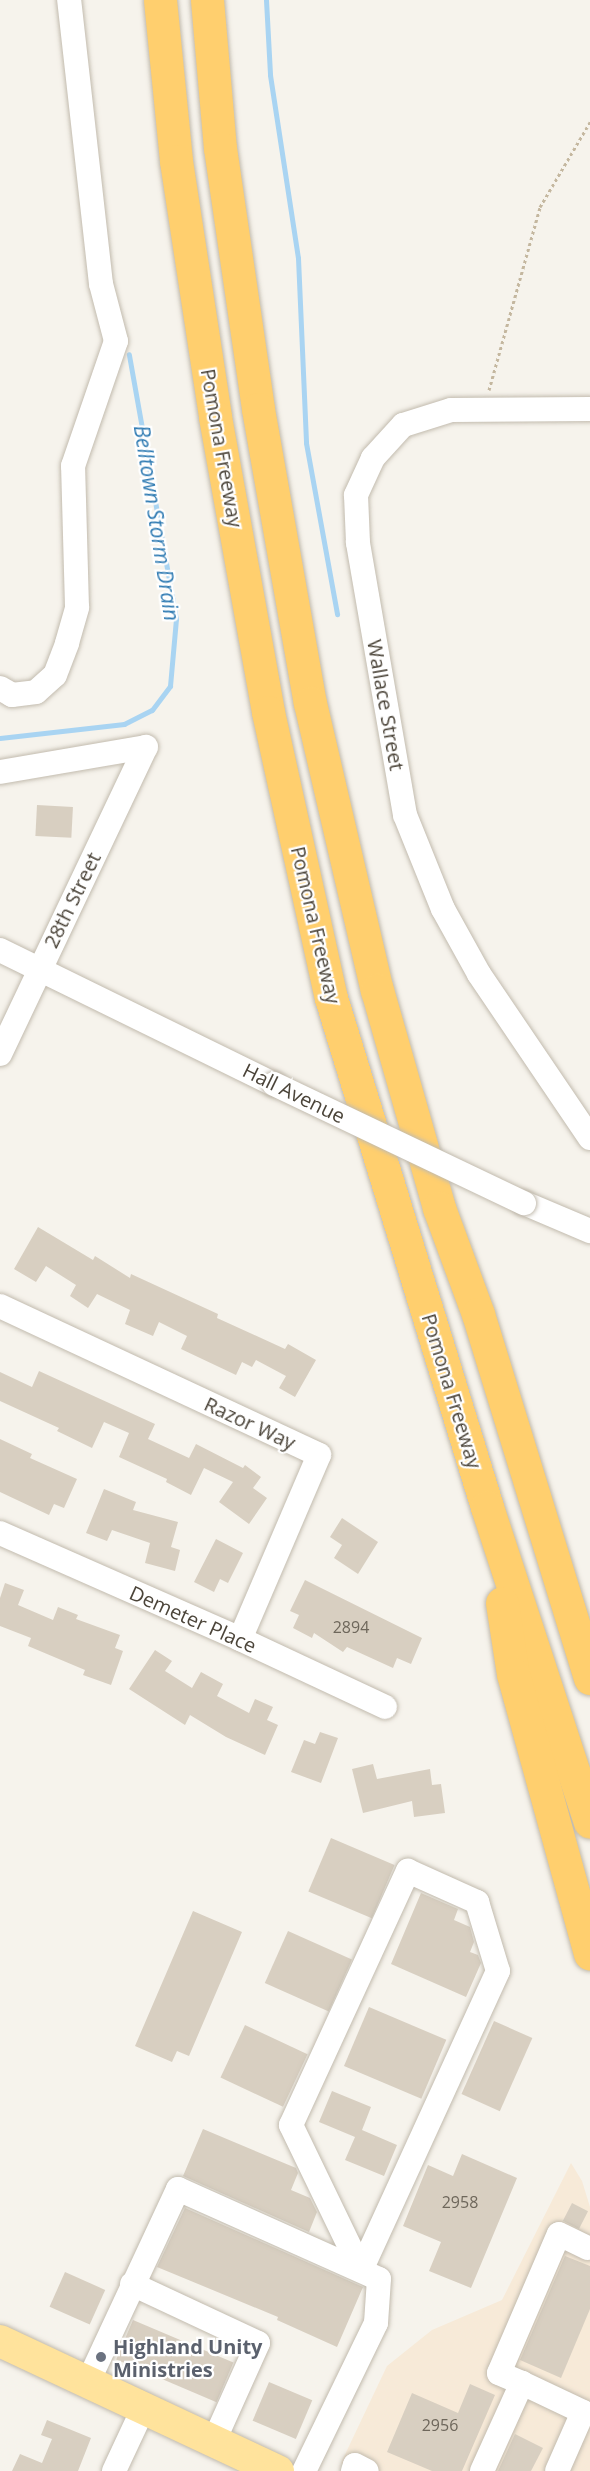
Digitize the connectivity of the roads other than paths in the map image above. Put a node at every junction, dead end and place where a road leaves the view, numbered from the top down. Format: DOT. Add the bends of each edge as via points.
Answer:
graph roads {
  1 [pos="69,0"];
  2 [pos="160,0"];
  3 [pos="207,0"];
  4 [pos="590,409"];
  5 [pos="0,688"];
  6 [pos="0,772"];
  7 [pos="0,950"];
  8 [pos="39,968"];
  9 [pos="0,1054"];
  10 [pos="590,1138"];
  11 [pos="590,1231"];
  12 [pos="0,1306"];
  13 [pos="478,1314"];
  14 [pos="487,1507"];
  15 [pos="0,1533"];
  16 [pos="590,1599"];
  17 [pos="240,1639"];
  18 [pos="590,1678"];
  19 [pos="385,1707"];
  20 [pos="590,1822"];
  21 [pos="590,1953"];
  22 [pos="588,2248"];
  23 [pos="361,2270"];
  24 [pos="132,2284"];
  25 [pos="0,2341"];
  26 [pos="88,2382"];
  27 [pos="522,2383"];
  28 [pos="144,2407"];
  29 [pos="214,2440"];
  30 [pos="114,2471"];
  31 [pos="278,2471"];
  32 [pos="304,2471"];
  33 [pos="353,2471"];
  34 [pos="367,2471"];
  35 [pos="482,2471"];
  36 [pos="557,2471"];
  1 -- 5 [label="street" via="101,284 116,341 73,466 77,607 67,642 55,675 36,692 12,695"];
  2 -- 14 [label="highway, Pomona Freeway" via="176,161 268,712 331,998"];
  3 -- 13 [label="highway" via="220,148 252,373 310,704 377,990 439,1208"];
  4 -- 10 [label="street, Wallace Street" via="451,410 403,425 373,458 356,495 357,543 405,815 443,909 479,974"];
  6 -- 8 [label="street, 28th Street" via="146,747"];
  7 -- 8 [label="street, Hall Avenue"];
  8 -- 9 [label="street, 28th Street"];
  8 -- 11 [label="street, Hall Avenue, bridge" via="274,1084"];
  12 -- 17 [label="street, Razor Way" via="319,1455"];
  13 -- 16 [label="highway"];
  13 -- 18 [label="highway"];
  14 -- 20 [label="highway, Pomona Freeway"];
  14 -- 21 [label="highway" via="513,1674"];
  15 -- 17 [label="street, Demeter Place"];
  17 -- 19 [label="street, Demeter Place"];
  22 -- 27 [label="street" via="559,2234 499,2373"];
  23 -- 23 [label="street" via="498,1971 477,1902 408,1871 291,2125"];
  23 -- 24 [label="street" via="178,2189"];
  23 -- 32 [label="street" via="379,2279 376,2323"];
  24 -- 26 [label="street"];
  24 -- 29 [label="street" via="258,2343"];
  25 -- 26 [label="main road"];
  26 -- 28 [label="main road"];
  27 -- 35 [label="street"];
  27 -- 36 [label="street" via="583,2412"];
  28 -- 29 [label="main road"];
  28 -- 30 [label="street"];
  29 -- 31 [label="main road"];
  33 -- 34 [label="street" via="355,2465"];
}
